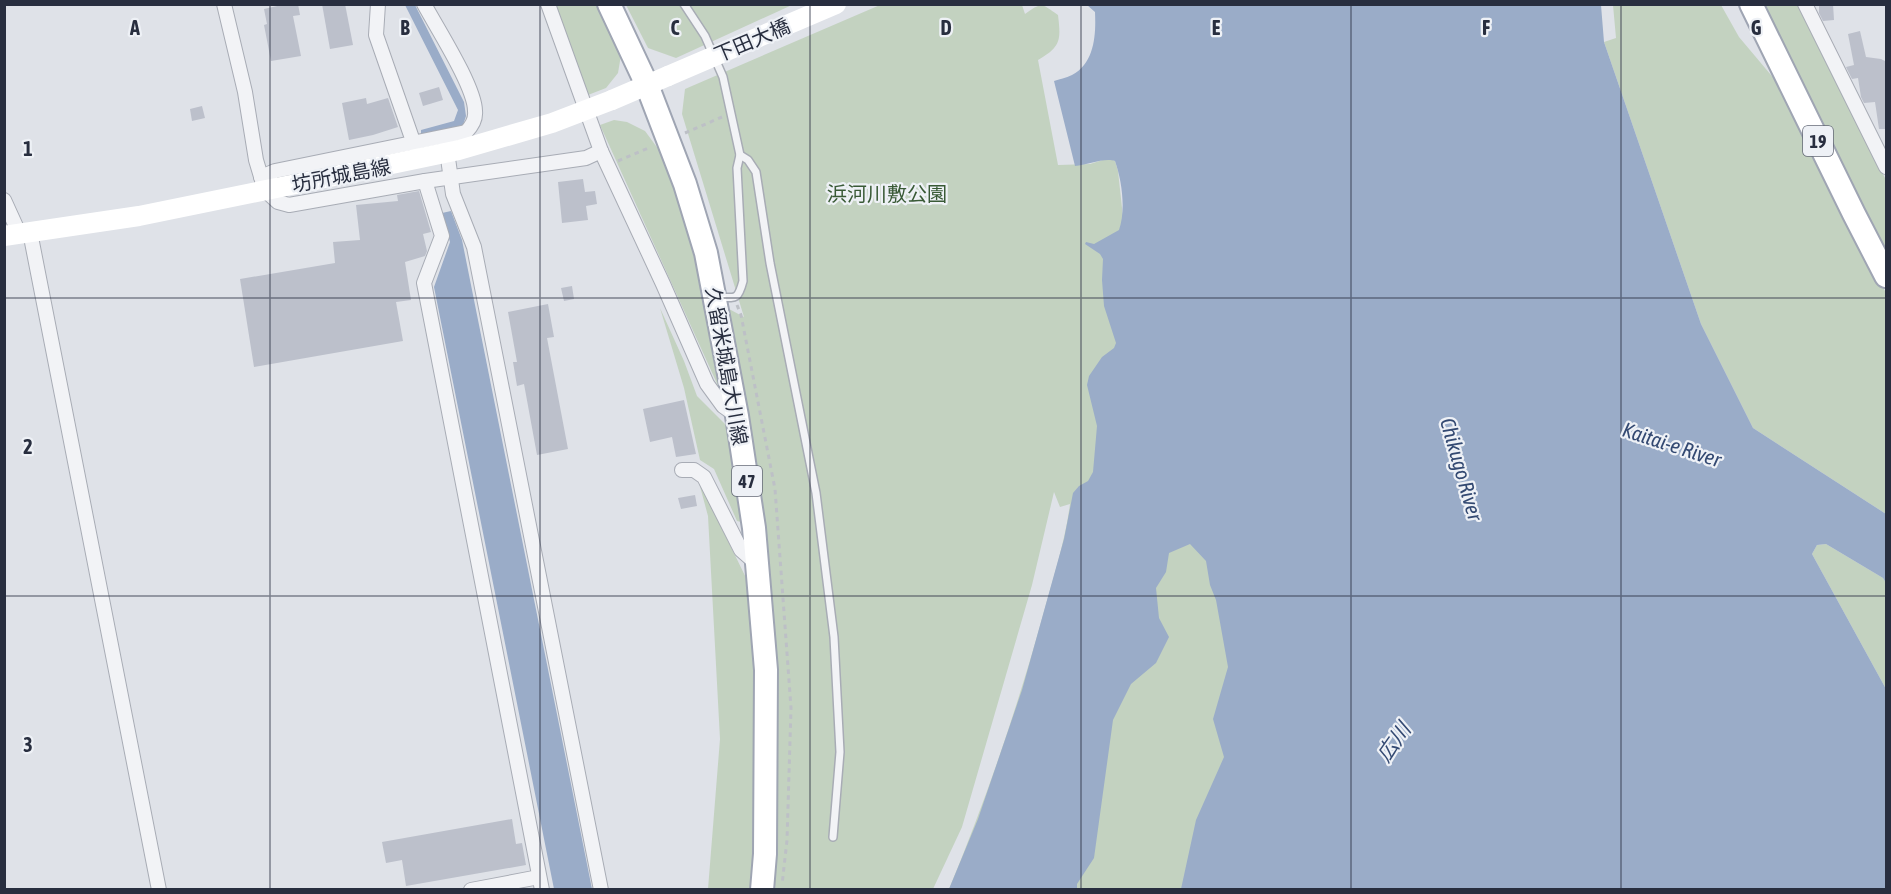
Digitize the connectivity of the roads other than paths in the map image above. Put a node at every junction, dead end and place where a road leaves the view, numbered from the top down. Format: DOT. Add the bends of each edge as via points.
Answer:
graph roads {
  1 [pos="224,4"];
  2 [pos="378,4"];
  3 [pos="424,4"];
  4 [pos="548,4"];
  5 [pos="609,4"];
  6 [pos="684,4"];
  7 [pos="836,4"];
  8 [pos="1805,4"];
  9 [pos="1754,9"];
  10 [pos="657,80"];
  11 [pos="445,137"];
  12 [pos="414,144"];
  13 [pos="1882,148"];
  14 [pos="601,151"];
  15 [pos="740,155"];
  16 [pos="1887,167"];
  17 [pos="450,178"];
  18 [pos="425,181"];
  19 [pos="263,184"];
  20 [pos="4,200"];
  21 [pos="18,234"];
  22 [pos="1887,276"];
  23 [pos="715,297"];
  24 [pos="737,416"];
  25 [pos="682,470"];
  26 [pos="758,565"];
  27 [pos="832,837"];
  28 [pos="540,883"];
  29 [pos="159,890"];
  30 [pos="471,890"];
  31 [pos="601,890"];
  32 [pos="762,890"];
  1 -- 19 [label="street"];
  2 -- 12 [label="street" via="376,35"];
  3 -- 11 [label="street" via="465,80 476,110 474,123 466,132"];
  4 -- 14 [label="street"];
  5 -- 10 [label="main road, 久留米城島大川線 / 47"];
  6 -- 15 [label="lane" via="705,36 723,77"];
  7 -- 10 [label="main road, 下田大橋, bridge"];
  8 -- 13 [label="street"];
  9 -- 22 [label="main road, 19"];
  10 -- 19 [label="main road, 坊所城島線, bridge" via="552,123 459,150 296,184"];
  10 -- 23 [label="main road, 久留米城島大川線 / 47" via="668,140 706,253"];
  11 -- 12 [label="street"];
  11 -- 17 [label="street"];
  12 -- 19 [label="street" via="275,171"];
  13 -- 16 [label="street"];
  14 -- 17 [label="street" via="586,159"];
  14 -- 24 [label="street" via="707,384 723,406"];
  15 -- 23 [label="lane" via="736,168 743,281 740,294 734,298"];
  15 -- 27 [label="lane" via="756,172 816,493 834,637 840,752"];
  17 -- 18 [label="street"];
  17 -- 31 [label="street" via="474,247"];
  18 -- 19 [label="street" via="289,205 278,202"];
  18 -- 28 [label="street" via="442,236 423,283"];
  19 -- 21 [label="main road, 坊所城島線" via="129,218"];
  20 -- 21 [label="street"];
  21 -- 29 [label="street"];
  23 -- 24 [label="main road, 久留米城島大川線 / 47"];
  24 -- 26 [label="main road, 久留米城島大川線 / 47"];
  25 -- 26 [label="street" via="694,470 705,477 741,550"];
  26 -- 32 [label="main road, 久留米城島大川線 / 47" via="766,670"];
  28 -- 30 [label="street"];
}
